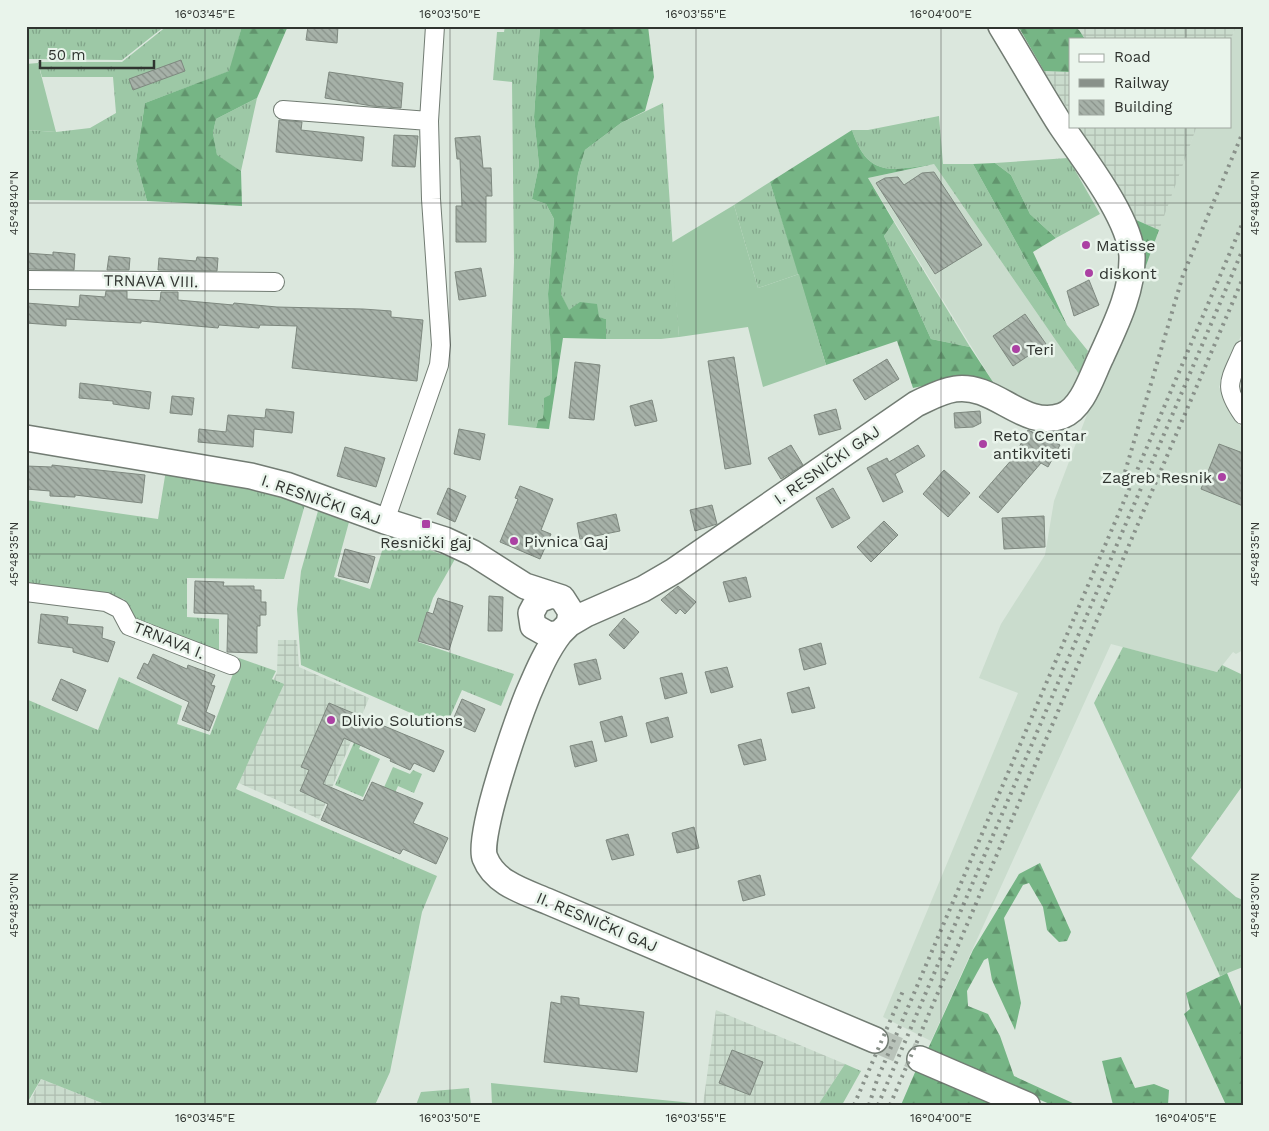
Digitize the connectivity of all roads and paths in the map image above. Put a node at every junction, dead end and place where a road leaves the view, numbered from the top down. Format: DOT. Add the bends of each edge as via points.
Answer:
graph roads {
  1 [pos="436,26"];
  2 [pos="1002,26"];
  3 [pos="283,110"];
  4 [pos="429,121"];
  5 [pos="26,280"];
  6 [pos="275,282"];
  7 [pos="1243,350"];
  8 [pos="1243,415"];
  9 [pos="26,438"];
  10 [pos="385,521"];
  11 [pos="515,580"];
  12 [pos="26,592"];
  13 [pos="557,597"];
  14 [pos="615,601"];
  15 [pos="532,619"];
  16 [pos="564,629"];
  17 [pos="231,665"];
  18 [pos="528,695"];
  19 [pos="875,1040"];
  20 [pos="920,1059"];
  21 [pos="1028,1105"];
  1 -- 4 [label="street"];
  2 -- 14 [label="street, I. RESNIČKI GAJ" via="1117,211 1132,254 1131,271 1114,327 1080,398 1064,415 1051,419 1029,416 980,391 956,389 938,394 916,404 674,571"];
  3 -- 4 [label="street"];
  4 -- 10 [label="street" via="440,365"];
  5 -- 6 [label="street, TRNAVA VIII."];
  7 -- 8 [label="street" via="1230,383 1230,393"];
  9 -- 10 [label="street, I. RESNIČKI GAJ" via="251,476 286,485"];
  10 -- 11 [label="street, I. RESNIČKI GAJ" via="445,540 473,553"];
  11 -- 13 [label="street, I. RESNIČKI GAJ"];
  11 -- 15 [label="street, I. RESNIČKI GAJ"];
  12 -- 17 [label="street, TRNAVA I." via="106,602 120,609 129,626"];
  13 -- 14 [label="street, I. RESNIČKI GAJ" via="587,602"];
  13 -- 15 [label="street" via="538,600"];
  13 -- 16 [label="street" via="571,612"];
  14 -- 16 [label="street, I. RESNIČKI GAJ"];
  15 -- 16 [label="street" via="537,630 548,635"];
  15 -- 18 [label="street, II. RESNIČKI GAJ" via="534,647"];
  16 -- 18 [label="street, II. RESNIČKI GAJ" via="546,655"];
  18 -- 19 [label="street, II. RESNIČKI GAJ" via="485,829 484,857 496,874 509,885"];
  20 -- 21 [label="street"];
}
